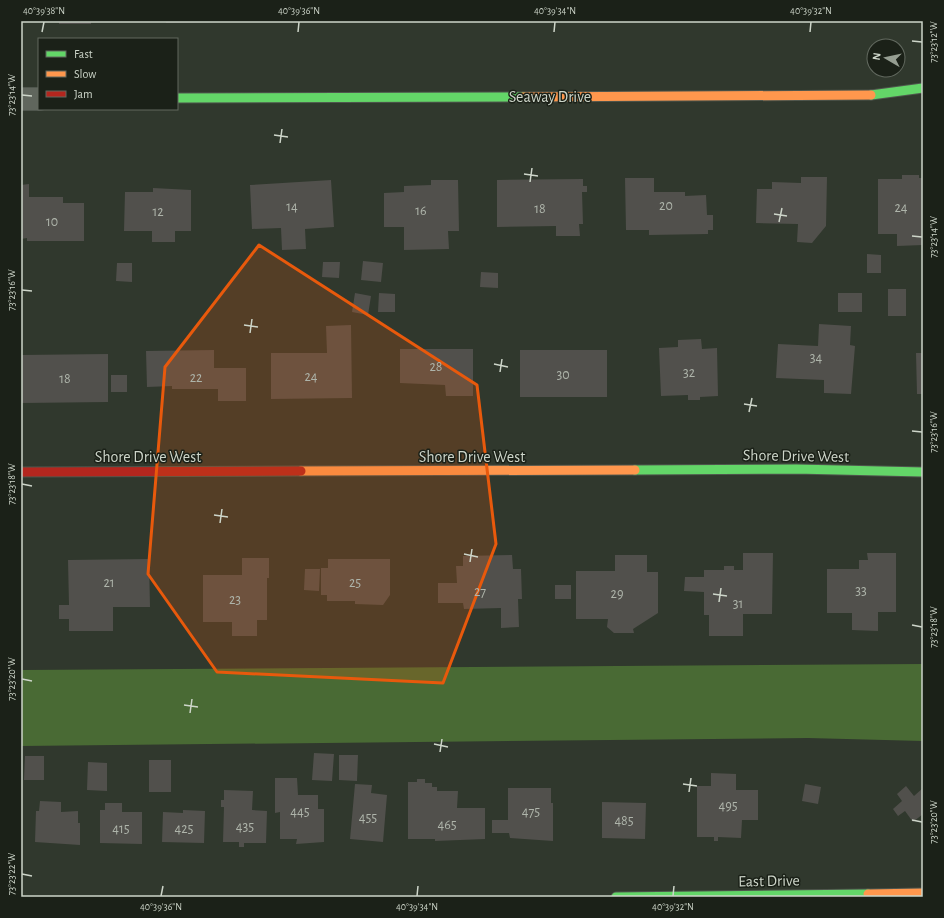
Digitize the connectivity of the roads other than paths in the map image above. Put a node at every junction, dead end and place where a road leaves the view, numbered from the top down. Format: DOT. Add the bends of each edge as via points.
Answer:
graph roads {
  1 [pos="923,88"];
  2 [pos="178,98"];
  3 [pos="21,99"];
  4 [pos="38,99"];
  5 [pos="21,472"];
  6 [pos="923,472"];
  7 [pos="923,893"];
  8 [pos="616,897"];
  1 -- 2 [label="street, Seaway Drive" via="875,95"];
  3 -- 4 [label="street"];
  5 -- 6 [label="street, Shore Drive West" via="788,469"];
  7 -- 8 [label="street, East Drive"];
}
